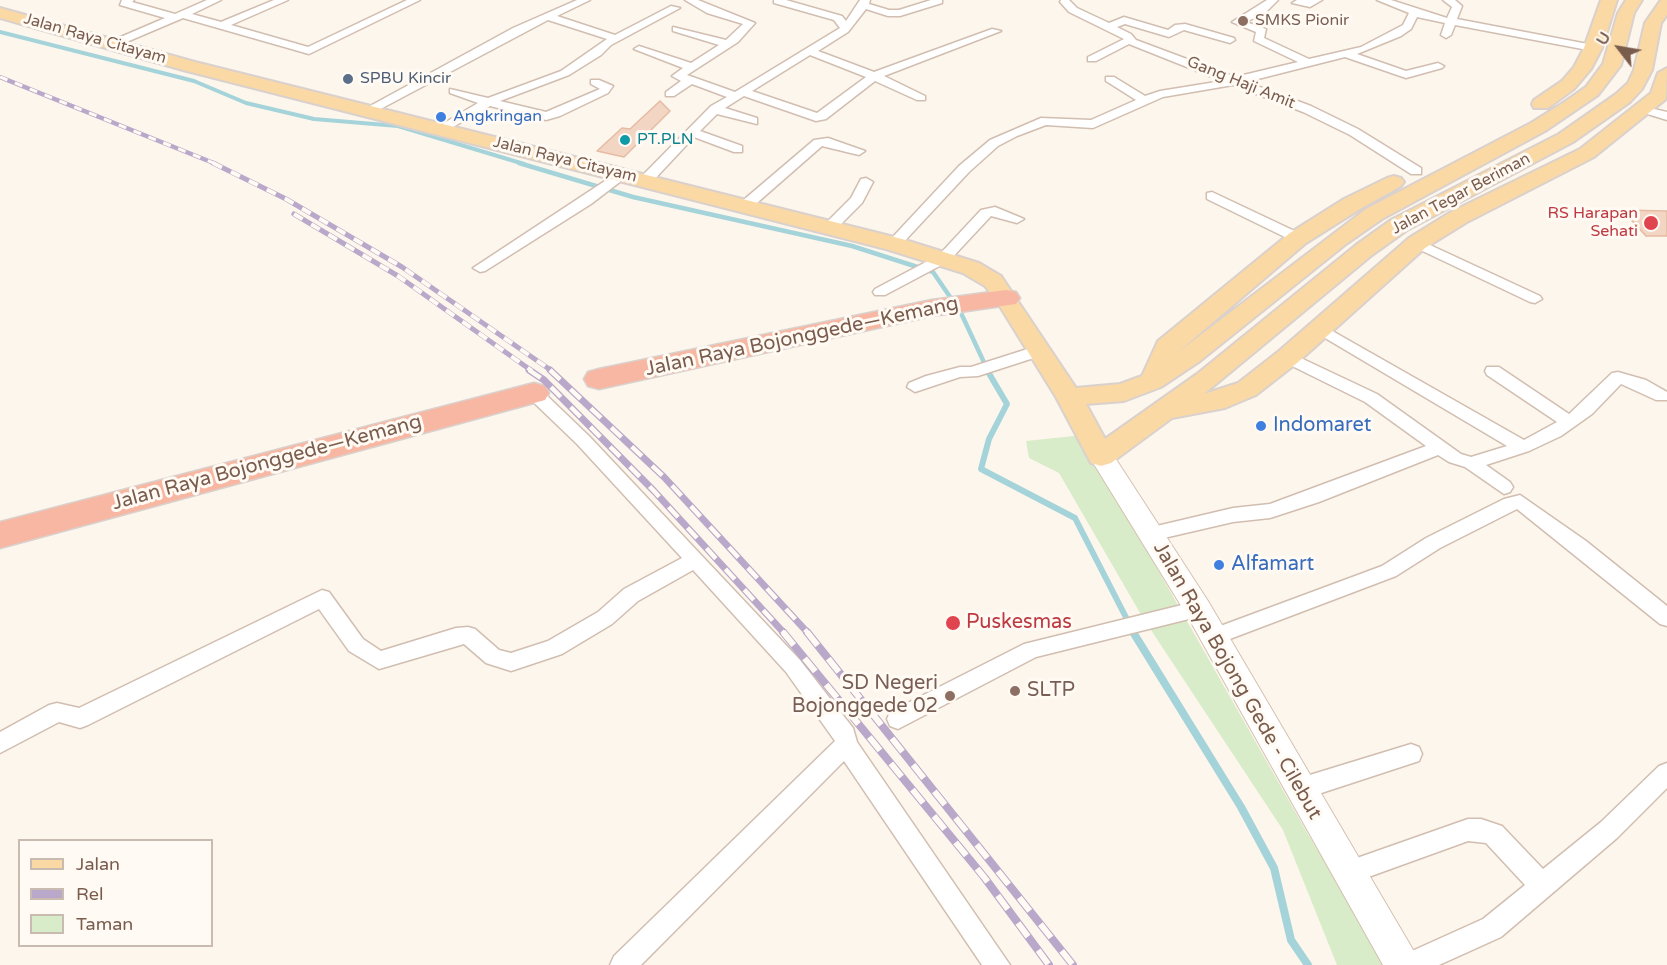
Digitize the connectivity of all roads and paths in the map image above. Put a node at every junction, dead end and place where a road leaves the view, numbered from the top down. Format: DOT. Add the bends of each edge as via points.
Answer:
graph roads {
  1 [pos="129,0"];
  2 [pos="216,0"];
  3 [pos="283,0"];
  4 [pos="415,0"];
  5 [pos="567,0"];
  6 [pos="690,0"];
  7 [pos="1273,0"];
  8 [pos="1317,0"];
  9 [pos="1382,0"];
  10 [pos="1448,0"];
  11 [pos="1609,0"];
  12 [pos="1634,0"];
  13 [pos="582,1"];
  14 [pos="778,1"];
  15 [pos="938,1"];
  16 [pos="1063,1"];
  17 [pos="864,2"];
  18 [pos="1298,3"];
  19 [pos="1667,3"];
  20 [pos="675,8"];
  21 [pos="0,13"];
  22 [pos="1414,13"];
  23 [pos="893,14"];
  24 [pos="178,16"];
  25 [pos="548,16"];
  26 [pos="875,21"];
  27 [pos="1452,21"];
  28 [pos="223,25"];
  29 [pos="1108,28"];
  30 [pos="677,29"];
  31 [pos="842,31"];
  32 [pos="996,31"];
  33 [pos="1446,35"];
  34 [pos="615,38"];
  35 [pos="1129,40"];
  36 [pos="1230,40"];
  37 [pos="113,44"];
  38 [pos="728,44"];
  39 [pos="1658,44"];
  40 [pos="1593,48"];
  41 [pos="639,49"];
  42 [pos="811,52"];
  43 [pos="1346,54"];
  44 [pos="1092,59"];
  45 [pos="1308,63"];
  46 [pos="1438,66"];
  47 [pos="692,67"];
  48 [pos="1667,73"];
  49 [pos="874,76"];
  50 [pos="1110,79"];
  51 [pos="689,81"];
  52 [pos="1234,81"];
  53 [pos="595,82"];
  54 [pos="454,91"];
  55 [pos="737,93"];
  56 [pos="670,94"];
  57 [pos="921,98"];
  58 [pos="1143,100"];
  59 [pos="488,102"];
  60 [pos="1570,106"];
  61 [pos="715,109"];
  62 [pos="1645,109"];
  63 [pos="367,111"];
  64 [pos="1667,116"];
  65 [pos="1598,117"];
  66 [pos="753,121"];
  67 [pos="440,129"];
  68 [pos="691,132"];
  69 [pos="738,149"];
  70 [pos="859,151"];
  71 [pos="1416,171"];
  72 [pos="614,178"];
  73 [pos="645,181"];
  74 [pos="866,182"];
  75 [pos="1212,196"];
  76 [pos="745,206"];
  77 [pos="1017,219"];
  78 [pos="830,228"];
  79 [pos="1306,232"];
  80 [pos="1338,238"];
  81 [pos="1417,243"];
  82 [pos="894,244"];
  83 [pos="1365,250"];
  84 [pos="938,261"];
  85 [pos="1393,262"];
  86 [pos="480,268"];
  87 [pos="880,291"];
  88 [pos="1006,297"];
  89 [pos="1535,298"];
  90 [pos="1320,329"];
  91 [pos="1040,350"];
  92 [pos="1288,357"];
  93 [pos="1493,371"];
  94 [pos="599,379"];
  95 [pos="1152,381"];
  96 [pos="915,387"];
  97 [pos="534,393"];
  98 [pos="1662,396"];
  99 [pos="1069,397"];
  100 [pos="1162,411"];
  101 [pos="1569,422"];
  102 [pos="1441,447"];
  103 [pos="1523,447"];
  104 [pos="1101,456"];
  105 [pos="1471,463"];
  106 [pos="1504,487"];
  107 [pos="1151,534"];
  108 [pos="0,535"];
  109 [pos="696,560"];
  110 [pos="1198,609"];
  111 [pos="1667,618"];
  112 [pos="1214,637"];
  113 [pos="898,719"];
  114 [pos="0,743"];
  115 [pos="846,745"];
  116 [pos="1411,754"];
  117 [pos="1667,774"];
  118 [pos="1300,789"];
  119 [pos="1349,872"];
  120 [pos="1543,887"];
  121 [pos="623,965"];
  122 [pos="997,965"];
  123 [pos="1404,965"];
  124 [pos="1410,965"];
  1 -- 24 [label="street" via="124,3"];
  2 -- 24 [label="street"];
  3 -- 28 [label="street"];
  4 -- 28 [label="street" via="309,51"];
  5 -- 13 [label="street"];
  6 -- 38 [label="street" via="750,23"];
  7 -- 45 [label="street" via="1237,22 1262,31 1258,39"];
  8 -- 18 [label="street"];
  9 -- 22 [label="street"];
  10 -- 27 [label="street" via="1457,6"];
  11 -- 40 [label="main road"];
  12 -- 60 [label="main road, Jalan Tegar Beriman" via="1626,13 1612,66 1592,91"];
  13 -- 25 [label="street"];
  14 -- 31 [label="street" via="838,18"];
  15 -- 23 [label="street"];
  16 -- 29 [label="street, Gang Haji Amit"];
  17 -- 23 [label="street"];
  17 -- 31 [label="street"];
  19 -- 39 [label="main road, Jalan Tegar Beriman" via="1653,23"];
  20 -- 34 [label="street"];
  21 -- 37 [label="main road, Jalan Raya Citayam"];
  22 -- 27 [label="street"];
  22 -- 43 [label="street" via="1407,27 1397,34"];
  23 -- 26 [label="street"];
  24 -- 28 [label="street"];
  24 -- 37 [label="street"];
  25 -- 34 [label="street"];
  25 -- 63 [label="street"];
  27 -- 33 [label="street"];
  27 -- 40 [label="street"];
  29 -- 35 [label="street, Gang Haji Amit"];
  29 -- 36 [label="street" via="1124,20 1169,34 1185,27"];
  30 -- 38 [label="street"];
  31 -- 42 [label="street"];
  32 -- 49 [label="street"];
  34 -- 59 [label="street" via="565,73"];
  35 -- 44 [label="street"];
  35 -- 52 [label="street, Gang Haji Amit"];
  37 -- 63 [label="main road, Jalan Raya Citayam"];
  38 -- 47 [label="street"];
  39 -- 65 [label="main road, Jalan Tegar Beriman" via="1636,85"];
  40 -- 71 [label="main road" via="1568,85 1547,100"];
  41 -- 47 [label="street"];
  42 -- 49 [label="street"];
  42 -- 55 [label="street"];
  43 -- 45 [label="street"];
  43 -- 46 [label="street" via="1406,75"];
  45 -- 52 [label="street"];
  47 -- 51 [label="street" via="678,76"];
  48 -- 62 [label="main road, Jalan Tegar Beriman" via="1659,95"];
  49 -- 55 [label="street" via="816,117"];
  49 -- 57 [label="street"];
  50 -- 58 [label="street"];
  51 -- 55 [label="street"];
  51 -- 56 [label="street"];
  52 -- 58 [label="street"];
  52 -- 71 [label="street, Gang Haji Amit" via="1354,132"];
  53 -- 59 [label="street" via="606,86 604,91 546,116"];
  54 -- 59 [label="street"];
  55 -- 61 [label="street"];
  58 -- 82 [label="street" via="1093,124 1045,121 994,142 948,184"];
  59 -- 67 [label="street"];
  60 -- 65 [label="main road"];
  60 -- 80 [label="main road, Jalan Tegar Beriman" via="1374,214"];
  61 -- 66 [label="street"];
  61 -- 68 [label="street"];
  62 -- 64 [label="street"];
  62 -- 81 [label="main road, Jalan Tegar Beriman" via="1587,153"];
  63 -- 67 [label="main road, Jalan Raya Citayam"];
  65 -- 83 [label="main road, Jalan Tegar Beriman" via="1566,138 1399,225"];
  67 -- 72 [label="main road, Jalan Raya Citayam"];
  68 -- 69 [label="street"];
  68 -- 73 [label="street"];
  70 -- 76 [label="street" via="818,143"];
  71 -- 79 [label="main road"];
  72 -- 73 [label="main road, Jalan Raya Citayam"];
  72 -- 86 [label="street" via="586,201"];
  73 -- 76 [label="main road, Jalan Raya Citayam"];
  74 -- 78 [label="street" via="857,200"];
  75 -- 79 [label="street"];
  76 -- 78 [label="main road, Jalan Raya Citayam"];
  77 -- 84 [label="street" via="986,213"];
  78 -- 82 [label="main road, Jalan Raya Citayam"];
  79 -- 80 [label="main road"];
  79 -- 95 [label="main road" via="1167,347"];
  80 -- 95 [label="main road, Jalan Tegar Beriman" via="1191,355"];
  81 -- 85 [label="main road, Jalan Tegar Beriman"];
  81 -- 89 [label="street"];
  82 -- 84 [label="main road, Jalan Raya Citayam"];
  83 -- 85 [label="main road"];
  83 -- 100 [label="main road, Jalan Tegar Beriman" via="1215,373"];
  84 -- 87 [label="street"];
  84 -- 88 [label="main road, Jalan Raya Citayam" via="971,268 993,281"];
  85 -- 90 [label="main road, Jalan Tegar Beriman"];
  88 -- 91 [label="main road, Jalan Raya Citayam"];
  88 -- 94 [label="highway, Jalan Raya Bojonggede—Kemang" via="932,308"];
  90 -- 92 [label="main road, Jalan Tegar Beriman"];
  90 -- 103 [label="street"];
  91 -- 96 [label="street"];
  91 -- 99 [label="main road, Jalan Raya Citayam"];
  92 -- 100 [label="main road, Jalan Tegar Beriman" via="1247,389 1225,399"];
  92 -- 102 [label="street" via="1371,398"];
  93 -- 101 [label="street"];
  95 -- 99 [label="main road, Jalan Tegar Beriman" via="1124,393"];
  97 -- 108 [label="highway, Jalan Raya Bojonggede—Kemang"];
  97 -- 109 [label="street" via="584,440"];
  98 -- 101 [label="street" via="1618,377"];
  99 -- 104 [label="main road, Jalan Raya Bojong Gede - Cilebut"];
  100 -- 104 [label="main road, Jalan Tegar Beriman"];
  101 -- 103 [label="street"];
  102 -- 105 [label="street"];
  102 -- 107 [label="street" via="1270,511 1233,515"];
  103 -- 105 [label="street"];
  104 -- 107 [label="main road, Jalan Raya Bojong Gede - Cilebut"];
  105 -- 106 [label="street"];
  107 -- 110 [label="main road, Jalan Raya Bojong Gede - Cilebut"];
  109 -- 114 [label="street" via="657,579 605,618 555,648 511,662 494,657 468,635 379,660 356,645 322,598 80,718 57,712"];
  109 -- 115 [label="street" via="792,666 845,735"];
  110 -- 112 [label="main road, Jalan Raya Bojong Gede - Cilebut"];
  110 -- 113 [label="street" via="1031,650"];
  111 -- 112 [label="street" via="1520,502 1433,543 1389,571"];
  112 -- 118 [label="main road, Jalan Raya Bojong Gede - Cilebut"];
  115 -- 121 [label="street"];
  115 -- 122 [label="street"];
  116 -- 118 [label="street"];
  117 -- 120 [label="street"];
  118 -- 119 [label="main road, Jalan Raya Bojong Gede - Cilebut"];
  119 -- 120 [label="street" via="1468,830 1481,830 1494,834"];
  119 -- 123 [label="main road, Jalan Raya Bojong Gede - Cilebut"];
  120 -- 124 [label="street" via="1492,928"];
}
